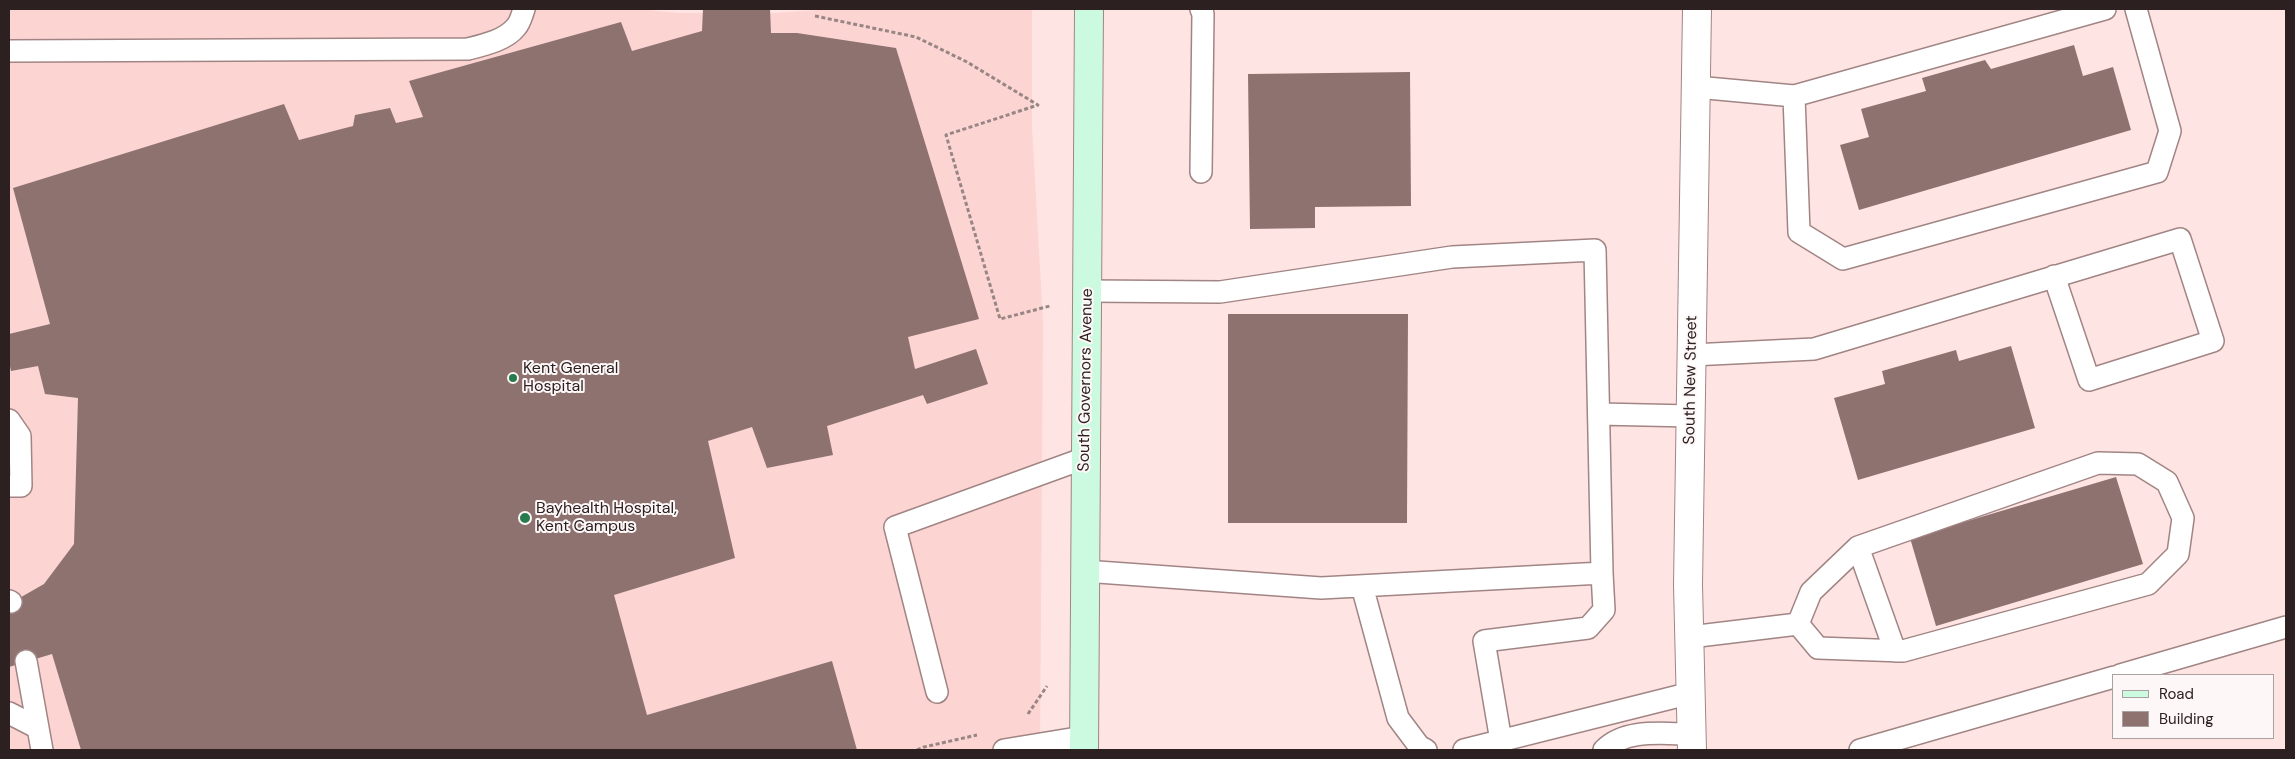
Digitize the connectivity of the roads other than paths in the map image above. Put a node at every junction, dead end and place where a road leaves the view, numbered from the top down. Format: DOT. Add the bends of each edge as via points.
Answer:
graph roads {
  1 [pos="524,9"];
  2 [pos="1089,9"];
  3 [pos="1201,9"];
  4 [pos="1698,9"];
  5 [pos="2104,9"];
  6 [pos="2136,9"];
  7 [pos="9,51"];
  8 [pos="1696,87"];
  9 [pos="1794,96"];
  10 [pos="1200,172"];
  11 [pos="2054,276"];
  12 [pos="1087,291"];
  13 [pos="1692,355"];
  14 [pos="1599,414"];
  15 [pos="1691,416"];
  16 [pos="9,420"];
  17 [pos="1085,458"];
  18 [pos="9,486"];
  19 [pos="1858,547"];
  20 [pos="1084,572"];
  21 [pos="1602,573"];
  22 [pos="1362,586"];
  23 [pos="1798,624"];
  24 [pos="2286,627"];
  25 [pos="1690,637"];
  26 [pos="1895,651"];
  27 [pos="26,661"];
  28 [pos="2123,674"];
  29 [pos="2112,678"];
  30 [pos="937,692"];
  31 [pos="1691,693"];
  32 [pos="9,714"];
  33 [pos="38,728"];
  34 [pos="1501,741"];
  35 [pos="1692,742"];
  36 [pos="1084,744"];
  37 [pos="42,750"];
  38 [pos="1004,750"];
  39 [pos="1426,750"];
  40 [pos="1464,750"];
  41 [pos="1604,750"];
  42 [pos="1860,750"];
  1 -- 7 [label="lane" via="518,26 510,33 468,49"];
  2 -- 12 [label="main road, South Governors Avenue"];
  3 -- 10 [label="lane"];
  4 -- 8 [label="street, South New Street"];
  5 -- 9 [label="lane"];
  6 -- 9 [label="lane" via="2170,131 2157,172 1842,259 1799,232"];
  8 -- 9 [label="lane"];
  8 -- 13 [label="street, South New Street"];
  11 -- 11 [label="lane" via="2180,239 2214,341 2089,380"];
  11 -- 13 [label="lane" via="1814,349"];
  12 -- 14 [label="lane" via="1220,292 1452,256 1596,250"];
  12 -- 17 [label="main road, South Governors Avenue"];
  13 -- 15 [label="street, South New Street"];
  14 -- 15 [label="lane"];
  14 -- 21 [label="lane"];
  15 -- 25 [label="street, South New Street"];
  16 -- 18 [label="lane" via="20,436 21,486"];
  17 -- 20 [label="main road, South Governors Avenue"];
  17 -- 30 [label="lane" via="895,528"];
  19 -- 23 [label="lane" via="1811,592"];
  19 -- 26 [label="lane"];
  19 -- 26 [label="lane" via="2098,463 2138,464 2168,482 2183,518 2178,554 2148,584"];
  20 -- 22 [label="lane" via="1321,588"];
  20 -- 36 [label="main road, South Governors Avenue"];
  21 -- 22 [label="lane"];
  21 -- 34 [label="lane" via="1604,610 1588,628 1484,641"];
  22 -- 39 [label="lane" via="1398,718 1419,746"];
  23 -- 25 [label="lane"];
  23 -- 26 [label="lane" via="1818,648"];
  24 -- 28 [label="lane"];
  25 -- 31 [label="street, South New Street"];
  27 -- 33 [label="lane"];
  29 -- 42 [label="lane"];
  31 -- 34 [label="lane"];
  31 -- 35 [label="street, South New Street"];
  32 -- 33 [label="lane"];
  33 -- 37 [label="lane"];
  34 -- 40 [label="lane"];
  35 -- 41 [label="lane" via="1643,733 1612,742"];
  36 -- 38 [label="lane"];
}
